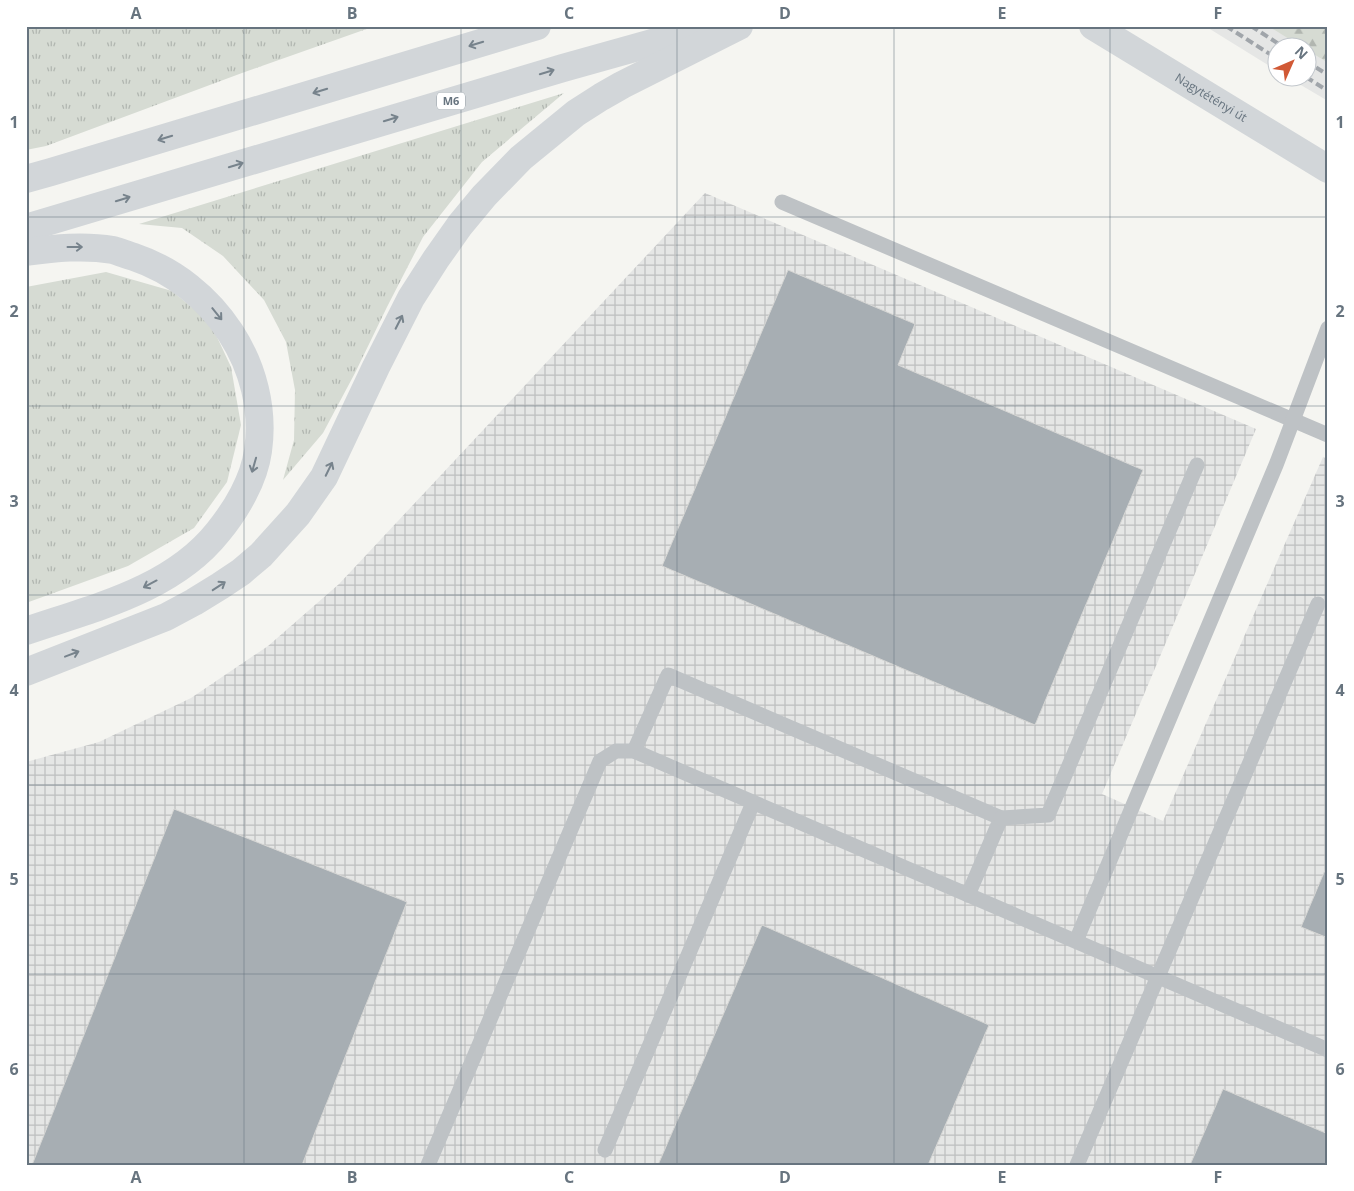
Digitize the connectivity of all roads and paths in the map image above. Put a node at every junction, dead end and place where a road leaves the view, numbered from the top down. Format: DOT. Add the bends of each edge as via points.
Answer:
graph roads {
  1 [pos="537,26"];
  2 [pos="713,26"];
  3 [pos="739,26"];
  4 [pos="1093,26"];
  5 [pos="1328,169"];
  6 [pos="26,179"];
  7 [pos="782,202"];
  8 [pos="26,228"];
  9 [pos="26,252"];
  10 [pos="1328,328"];
  11 [pos="1293,420"];
  12 [pos="1328,435"];
  13 [pos="1197,465"];
  14 [pos="1318,604"];
  15 [pos="26,631"];
  16 [pos="26,672"];
  17 [pos="634,751"];
  18 [pos="753,803"];
  19 [pos="1001,818"];
  20 [pos="968,895"];
  21 [pos="1076,941"];
  22 [pos="1157,976"];
  23 [pos="1328,1050"];
  24 [pos="606,1150"];
  25 [pos="428,1165"];
  26 [pos="1077,1165"];
  1 -- 6 [label="main road, one-way"];
  8 -- 2 [label="main road, M6, one-way"];
  16 -- 3 [label="main road, one-way" via="166,617 220,586 261,555 298,514 324,477 411,298 460,225 484,196 522,158 576,113 615,89"];
  4 -- 5 [label="main road, Nagytétényi út"];
  7 -- 11 [label="lane"];
  9 -- 15 [label="main road, one-way" via="80,247 114,250 150,263 181,280 207,302 230,331 246,359 254,382 259,432 253,471 242,496 218,532 186,564 114,601"];
  10 -- 11 [label="lane"];
  11 -- 12 [label="lane"];
  11 -- 21 [label="lane"];
  13 -- 19 [label="lane" via="1048,815"];
  14 -- 22 [label="lane"];
  17 -- 18 [label="lane"];
  17 -- 19 [label="lane" via="668,674"];
  17 -- 25 [label="lane" via="616,751 600,761"];
  18 -- 20 [label="lane"];
  18 -- 24 [label="lane"];
  19 -- 20 [label="lane"];
  20 -- 21 [label="lane"];
  21 -- 22 [label="lane"];
  22 -- 23 [label="lane"];
  22 -- 26 [label="lane"];
}
